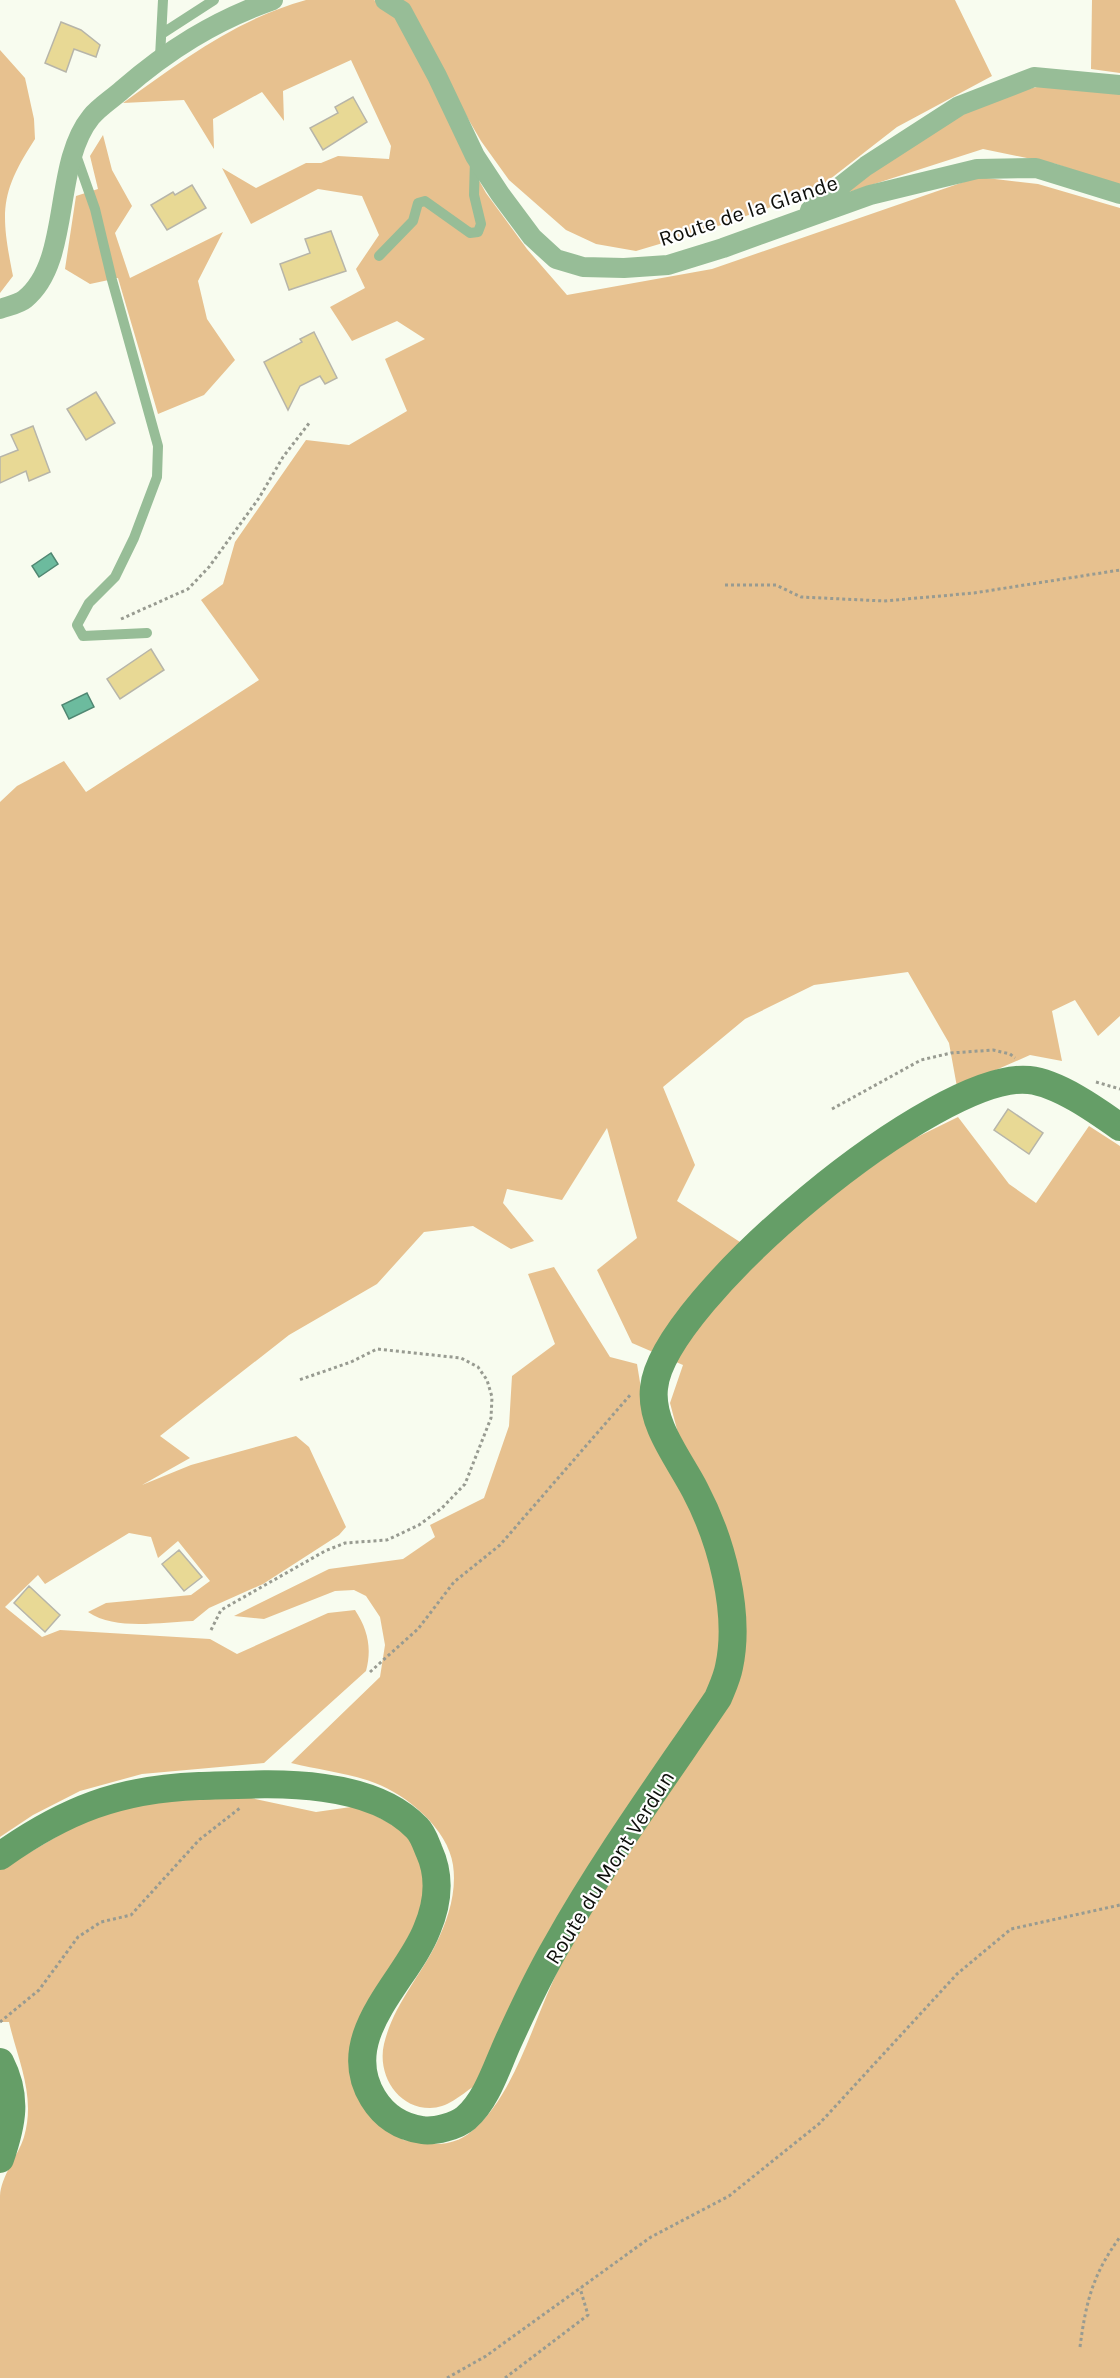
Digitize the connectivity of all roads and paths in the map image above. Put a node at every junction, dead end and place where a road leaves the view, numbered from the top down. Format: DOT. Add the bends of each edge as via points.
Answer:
graph roads {
  1 [pos="163,0"];
  2 [pos="214,0"];
  3 [pos="273,0"];
  4 [pos="385,0"];
  5 [pos="163,33"];
  6 [pos="160,57"];
  7 [pos="1120,85"];
  8 [pos="74,152"];
  9 [pos="475,156"];
  10 [pos="1120,194"];
  11 [pos="799,219"];
  12 [pos="379,256"];
  13 [pos="0,309"];
  14 [pos="310,422"];
  15 [pos="1120,570"];
  16 [pos="725,585"];
  17 [pos="147,633"];
  18 [pos="83,636"];
  19 [pos="1029,1080"];
  20 [pos="832,1109"];
  21 [pos="1120,1127"];
  22 [pos="299,1380"];
  23 [pos="638,1386"];
  24 [pos="211,1630"];
  25 [pos="370,1672"];
  26 [pos="262,1784"];
  27 [pos="0,1856"];
  28 [pos="1120,1905"];
  29 [pos="0,2022"];
  30 [pos="0,2062"];
  31 [pos="0,2159"];
  32 [pos="1120,2236"];
  33 [pos="580,2288"];
  34 [pos="1080,2347"];
  35 [pos="447,2378"];
  36 [pos="505,2378"];
  1 -- 5 [label="lane"];
  2 -- 5 [label="lane"];
  3 -- 6 [label="street" via="221,21"];
  4 -- 9 [label="street, Route de la Glande" via="402,10"];
  5 -- 6 [label="lane"];
  6 -- 8 [label="street" via="91,117"];
  7 -- 11 [label="street" via="1034,77 959,106 866,166"];
  8 -- 13 [label="street" via="48,267 39,285 24,300"];
  8 -- 18 [label="lane" via="95,209 158,446 157,477 148,505 115,576 81,614 77,626"];
  9 -- 11 [label="street, Route de la Glande" via="532,237 556,259 583,267 668,265"];
  9 -- 12 [label="lane" via="474,195 481,224 478,232 470,232 425,201 418,203 413,221"];
  10 -- 11 [label="street, Route de la Glande" via="1036,168 977,169 880,192"];
  14 -- 18 [label="path" via="259,498 188,590"];
  15 -- 16 [label="path" via="974,593 884,601 801,597 776,585"];
  17 -- 18 [label="lane"];
  19 -- 20 [label="path" via="1010,1054 993,1050 951,1053 921,1060"];
  19 -- 21 [label="street, Route du Mont Verdun" via="1063,1092"];
  19 -- 26 [label="street, Route du Mont Verdun" via="968,1093 912,1122 860,1157 810,1197 742,1261 675,1334 660,1360 653,1405 716,1539 732,1611 729,1667 718,1698 556,1946 483,2096 466,2118 424,2131 394,2122 379,2107 366,2081 363,2044 381,2002 426,1933 437,1900 435,1864 419,1830 394,1809 360,1794"];
  22 -- 24 [label="path" via="377,1349 461,1358 478,1367 487,1380 492,1397 491,1418 465,1484 442,1509 387,1540 345,1543 325,1551 221,1610"];
  23 -- 25 [label="path" via="500,1545 454,1582 418,1629"];
  26 -- 27 [label="street, Route du Mont Verdun" via="161,1788 122,1795 59,1818"];
  26 -- 29 [label="path" via="227,1820 199,1840 131,1915 101,1922 78,1937 39,1990"];
  28 -- 33 [label="path" via="1011,1929 957,1974 820,2122 729,2196 651,2237"];
  30 -- 31 [label="street" via="10,2081 12,2125"];
  32 -- 34 [label="path" via="1101,2263 1085,2312"];
  33 -- 35 [label="path" via="486,2356"];
  33 -- 36 [label="path" via="588,2315"];
}
